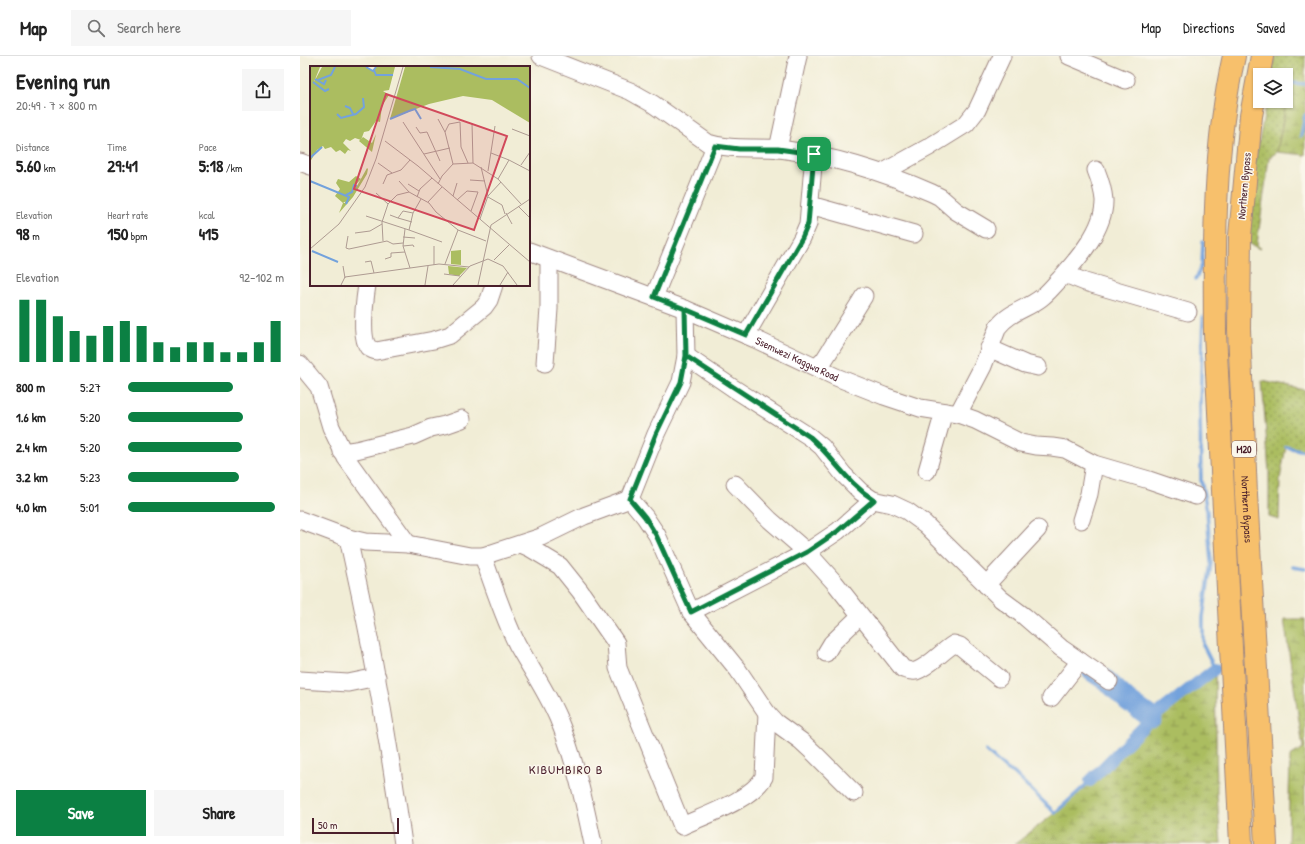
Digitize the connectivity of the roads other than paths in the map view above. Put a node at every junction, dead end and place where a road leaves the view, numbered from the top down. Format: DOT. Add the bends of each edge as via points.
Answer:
graph roads {
  1 [pos="540,56"];
  2 [pos="798,56"];
  3 [pos="1002,56"];
  4 [pos="1069,56"];
  5 [pos="1234,56"];
  6 [pos="1262,56"];
  7 [pos="1126,80"];
  8 [pos="715,146"];
  9 [pos="778,149"];
  10 [pos="814,154"];
  11 [pos="300,162"];
  12 [pos="310,166"];
  13 [pos="1096,170"];
  14 [pos="882,173"];
  15 [pos="810,205"];
  16 [pos="986,229"];
  17 [pos="914,234"];
  18 [pos="530,251"];
  19 [pos="549,259"];
  20 [pos="1064,274"];
  21 [pos="367,286"];
  22 [pos="494,286"];
  23 [pos="864,296"];
  24 [pos="654,297"];
  25 [pos="685,309"];
  26 [pos="1188,312"];
  27 [pos="746,335"];
  28 [pos="989,348"];
  29 [pos="686,356"];
  30 [pos="300,364"];
  31 [pos="545,364"];
  32 [pos="817,367"];
  33 [pos="1038,367"];
  34 [pos="951,413"];
  35 [pos="462,419"];
  36 [pos="342,452"];
  37 [pos="1094,464"];
  38 [pos="926,471"];
  39 [pos="735,484"];
  40 [pos="1196,496"];
  41 [pos="630,499"];
  42 [pos="874,500"];
  43 [pos="300,520"];
  44 [pos="1081,520"];
  45 [pos="1038,529"];
  46 [pos="348,538"];
  47 [pos="408,544"];
  48 [pos="521,544"];
  49 [pos="807,552"];
  50 [pos="483,556"];
  51 [pos="986,585"];
  52 [pos="691,612"];
  53 [pos="860,616"];
  54 [pos="826,653"];
  55 [pos="1080,661"];
  56 [pos="377,677"];
  57 [pos="999,678"];
  58 [pos="300,680"];
  59 [pos="1109,681"];
  60 [pos="1050,698"];
  61 [pos="767,713"];
  62 [pos="854,793"];
  63 [pos="403,844"];
  64 [pos="593,844"];
  65 [pos="1241,844"];
  66 [pos="1266,844"];
  1 -- 8 [label="street" via="630,91 698,138"];
  2 -- 9 [label="street"];
  3 -- 14 [label="street" via="977,110 966,124"];
  4 -- 7 [label="street"];
  5 -- 65 [label="highway, Northern Bypass / M20" via="1221,148 1214,277"];
  6 -- 66 [label="highway, Northern Bypass / M20" via="1251,116 1241,228 1239,330"];
  8 -- 9 [label="street"];
  8 -- 24 [label="street"];
  9 -- 10 [label="street"];
  10 -- 14 [label="street"];
  10 -- 15 [label="street"];
  11 -- 12 [label="street"];
  13 -- 20 [label="street" via="1104,200 1100,218 1089,244"];
  14 -- 16 [label="street" via="940,197 956,211"];
  15 -- 17 [label="street"];
  15 -- 27 [label="street" via="808,224 802,238"];
  18 -- 19 [label="street, Ssemwezi Kaggwa Road"];
  19 -- 24 [label="street, Ssemwezi Kaggwa Road"];
  19 -- 31 [label="street"];
  20 -- 26 [label="street"];
  20 -- 28 [label="street" via="1042,298 1002,322"];
  21 -- 22 [label="street" via="363,317 366,344 376,351 450,335 484,307"];
  23 -- 32 [label="street"];
  24 -- 25 [label="street, Ssemwezi Kaggwa Road"];
  25 -- 27 [label="street, Ssemwezi Kaggwa Road"];
  25 -- 29 [label="street"];
  27 -- 32 [label="street, Ssemwezi Kaggwa Road"];
  28 -- 33 [label="street"];
  28 -- 34 [label="street" via="982,366"];
  29 -- 41 [label="street" via="681,382 656,434"];
  29 -- 42 [label="street" via="810,437 861,492"];
  30 -- 36 [label="street" via="319,387 331,427"];
  32 -- 34 [label="street, Ssemwezi Kaggwa Road" via="884,396 920,408"];
  34 -- 37 [label="street, Ssemwezi Kaggwa Road" via="1021,443 1065,449"];
  34 -- 38 [label="street"];
  35 -- 36 [label="street" via="413,436"];
  36 -- 47 [label="street"];
  37 -- 40 [label="street, Ssemwezi Kaggwa Road"];
  37 -- 44 [label="street"];
  39 -- 49 [label="street" via="770,520"];
  41 -- 48 [label="street"];
  41 -- 52 [label="street" via="656,535"];
  42 -- 49 [label="street" via="838,531"];
  42 -- 51 [label="street" via="892,504 925,524"];
  43 -- 46 [label="street"];
  45 -- 51 [label="street"];
  46 -- 47 [label="street" via="374,543"];
  46 -- 56 [label="street"];
  47 -- 50 [label="street" via="470,556"];
  48 -- 50 [label="street"];
  48 -- 61 [label="street" via="560,566 616,643 618,668 682,826 747,796 760,785 764,777"];
  49 -- 52 [label="street"];
  49 -- 53 [label="street"];
  50 -- 64 [label="street" via="517,642 557,716 571,750"];
  51 -- 55 [label="street"];
  52 -- 61 [label="street" via="738,670"];
  53 -- 54 [label="street" via="832,643"];
  53 -- 57 [label="street" via="903,669 914,672 954,644 960,646"];
  55 -- 59 [label="street"];
  55 -- 60 [label="street"];
  56 -- 58 [label="street" via="348,683"];
  56 -- 63 [label="street"];
  61 -- 62 [label="street" via="801,741"];
}
